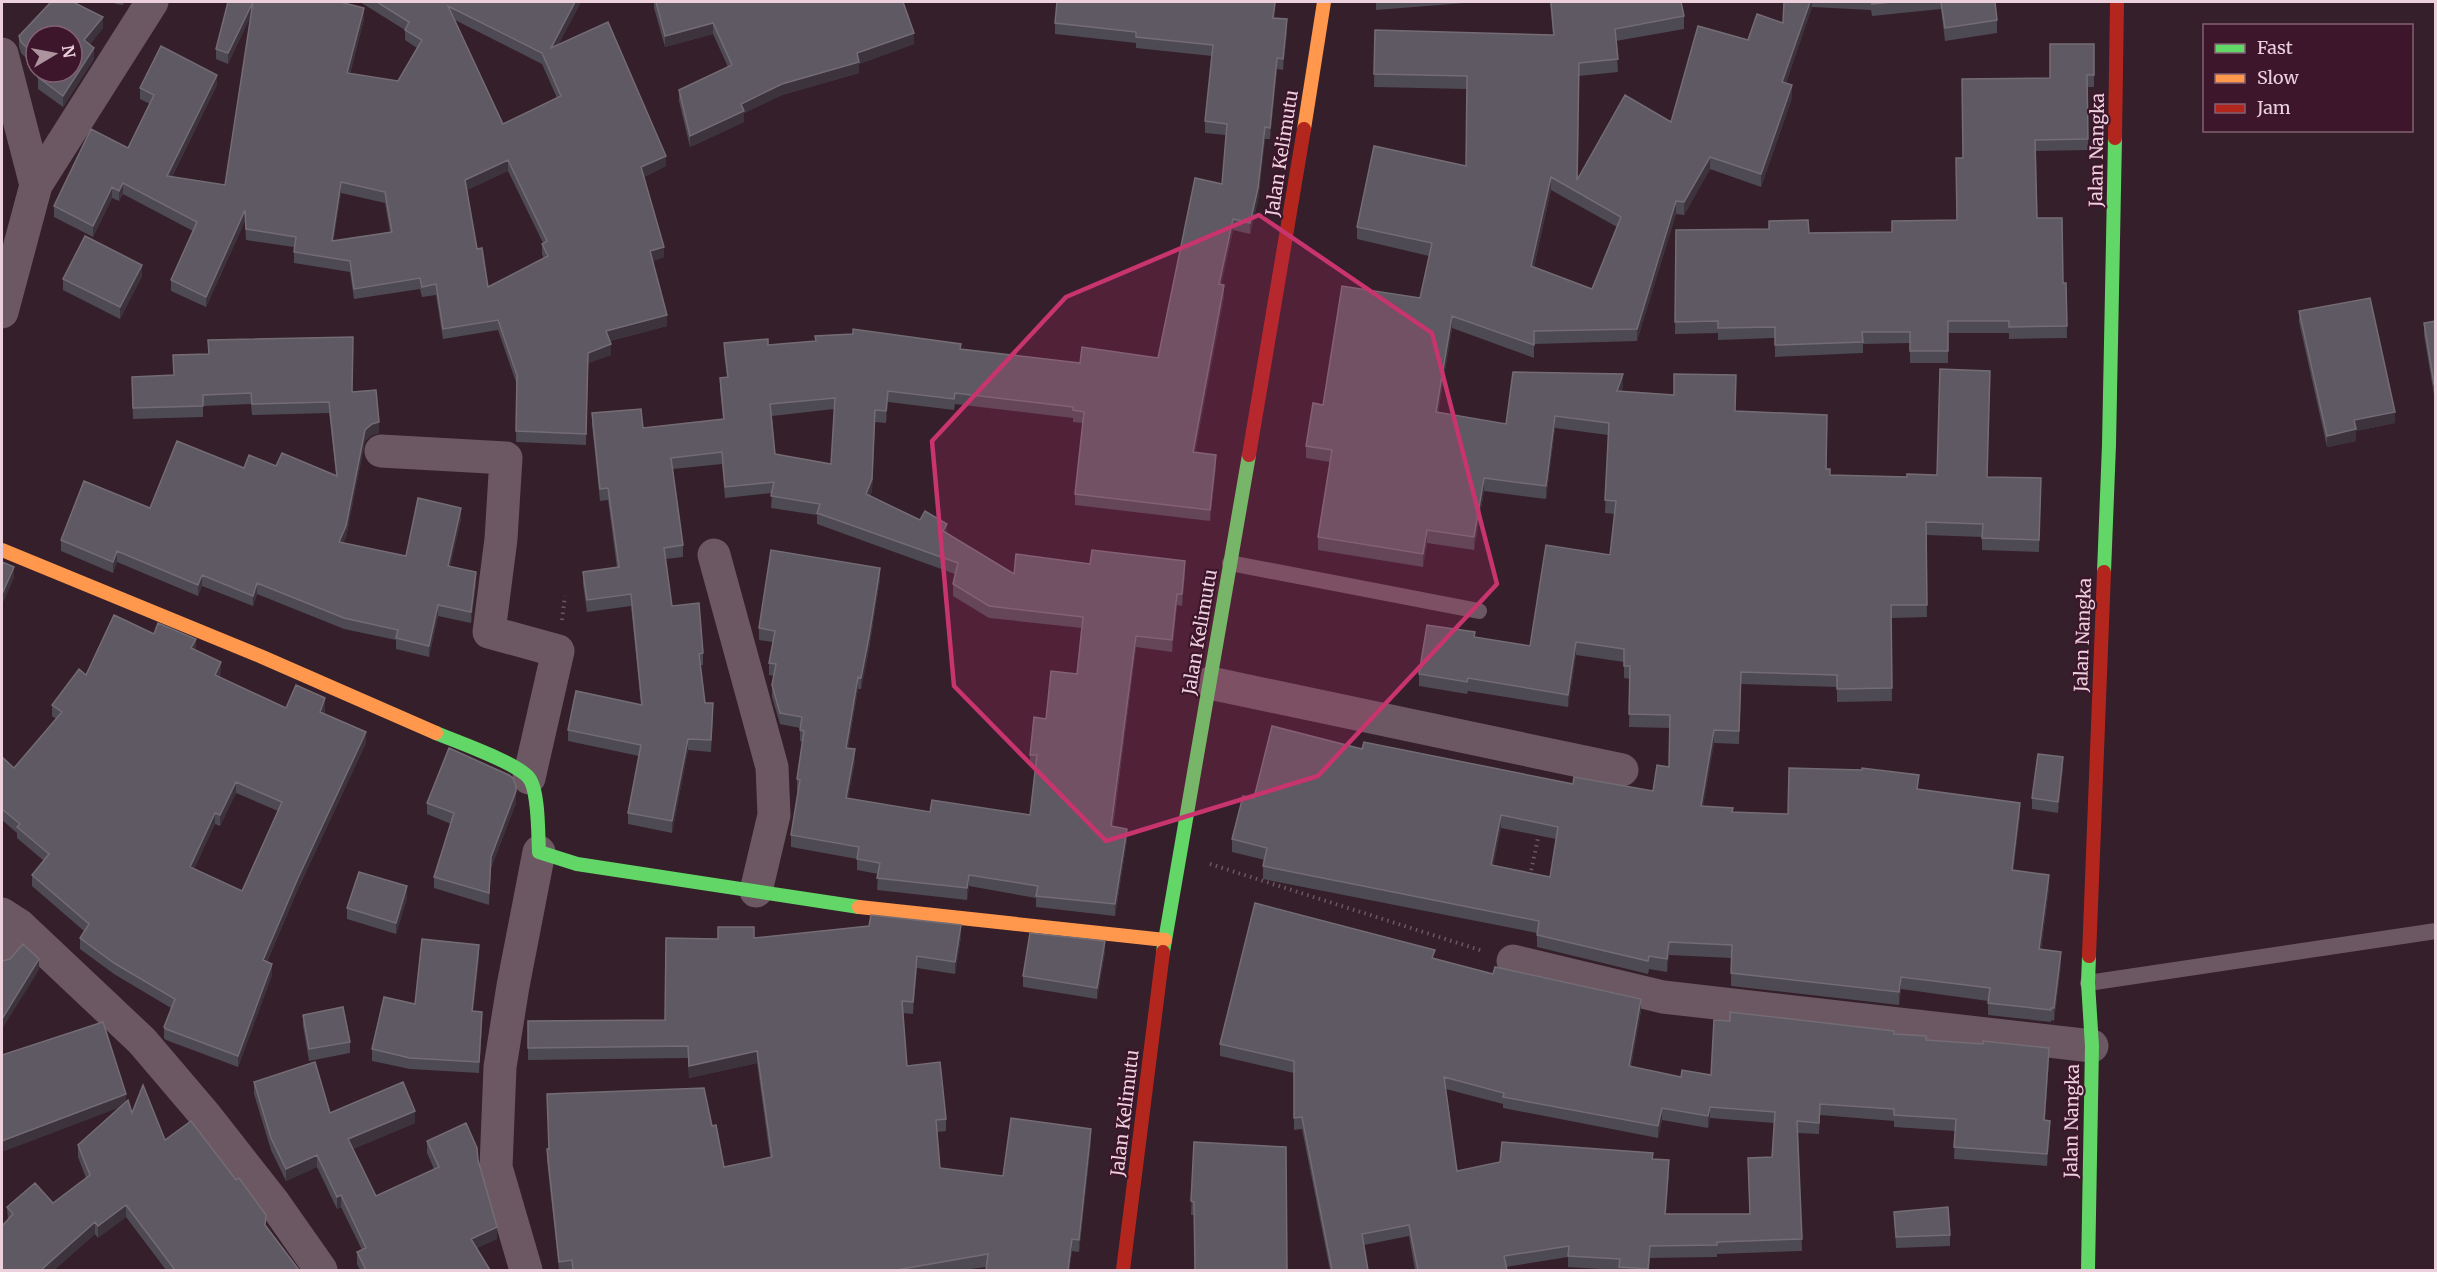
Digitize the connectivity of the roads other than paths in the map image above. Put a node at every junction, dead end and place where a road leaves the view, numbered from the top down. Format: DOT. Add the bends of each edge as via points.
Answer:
graph roads {
  1 [pos="152,2"];
  2 [pos="1324,2"];
  3 [pos="2118,2"];
  4 [pos="2,54"];
  5 [pos="36,185"];
  6 [pos="2,312"];
  7 [pos="381,451"];
  8 [pos="2,550"];
  9 [pos="714,555"];
  10 [pos="1230,563"];
  11 [pos="1479,611"];
  12 [pos="1210,683"];
  13 [pos="1622,770"];
  14 [pos="529,778"];
  15 [pos="539,852"];
  16 [pos="756,891"];
  17 [pos="10,919"];
  18 [pos="2436,931"];
  19 [pos="1165,940"];
  20 [pos="2,953"];
  21 [pos="1513,961"];
  22 [pos="2088,983"];
  23 [pos="2092,1046"];
  24 [pos="321,1270"];
  25 [pos="526,1270"];
  26 [pos="1123,1270"];
  27 [pos="2088,1270"];
  1 -- 5 [label="street"];
  2 -- 10 [label="street, Jalan Kelimutu"];
  3 -- 22 [label="street, Jalan Nangka" via="2109,445"];
  4 -- 5 [label="street"];
  5 -- 6 [label="street"];
  7 -- 14 [label="street" via="506,458 489,632 558,651"];
  8 -- 14 [label="street" via="260,656 513,767"];
  9 -- 16 [label="street" via="772,767 774,815"];
  10 -- 11 [label="lane"];
  10 -- 12 [label="street, Jalan Kelimutu"];
  12 -- 13 [label="street"];
  12 -- 19 [label="street, Jalan Kelimutu"];
  14 -- 15 [label="street"];
  15 -- 16 [label="street" via="577,864"];
  15 -- 25 [label="street" via="500,1067 496,1167"];
  16 -- 19 [label="street" via="826,903"];
  17 -- 20 [label="street"];
  17 -- 24 [label="street" via="142,1041 274,1203"];
  18 -- 22 [label="lane"];
  19 -- 26 [label="street, Jalan Kelimutu"];
  21 -- 23 [label="street" via="1663,997"];
  22 -- 23 [label="street, Jalan Nangka"];
  23 -- 27 [label="street, Jalan Nangka"];
}
